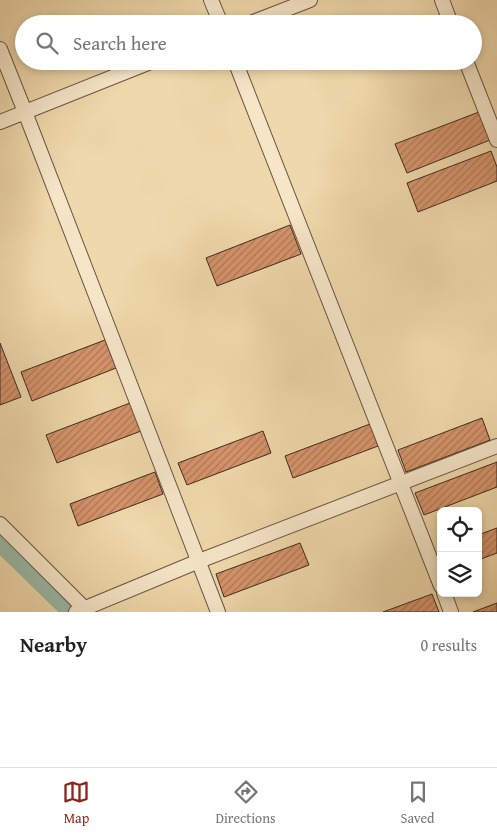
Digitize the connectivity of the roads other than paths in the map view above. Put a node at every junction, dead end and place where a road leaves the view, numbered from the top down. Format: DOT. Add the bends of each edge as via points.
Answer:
graph roads {
  1 [pos="211,0"];
  2 [pos="310,0"];
  3 [pos="442,0"];
  4 [pos="217,15"];
  5 [pos="271,15"];
  6 [pos="448,15"];
  7 [pos="0,49"];
  8 [pos="130,70"];
  9 [pos="239,70"];
  10 [pos="470,70"];
  11 [pos="25,112"];
  12 [pos="0,122"];
  13 [pos="497,140"];
  14 [pos="497,446"];
  15 [pos="401,484"];
  16 [pos="0,524"];
  17 [pos="199,562"];
  18 [pos="437,576"];
  19 [pos="445,597"];
  20 [pos="83,611"];
  21 [pos="218,612"];
  22 [pos="451,612"];
  1 -- 4 [label="street"];
  2 -- 5 [label="street"];
  3 -- 6 [label="street"];
  7 -- 11 [label="street"];
  8 -- 11 [label="street"];
  9 -- 15 [label="street"];
  10 -- 13 [label="street"];
  11 -- 12 [label="street"];
  11 -- 17 [label="street"];
  14 -- 15 [label="street"];
  15 -- 17 [label="street"];
  15 -- 18 [label="street"];
  16 -- 20 [label="street"];
  17 -- 20 [label="street"];
  17 -- 21 [label="street"];
  19 -- 22 [label="street"];
}
